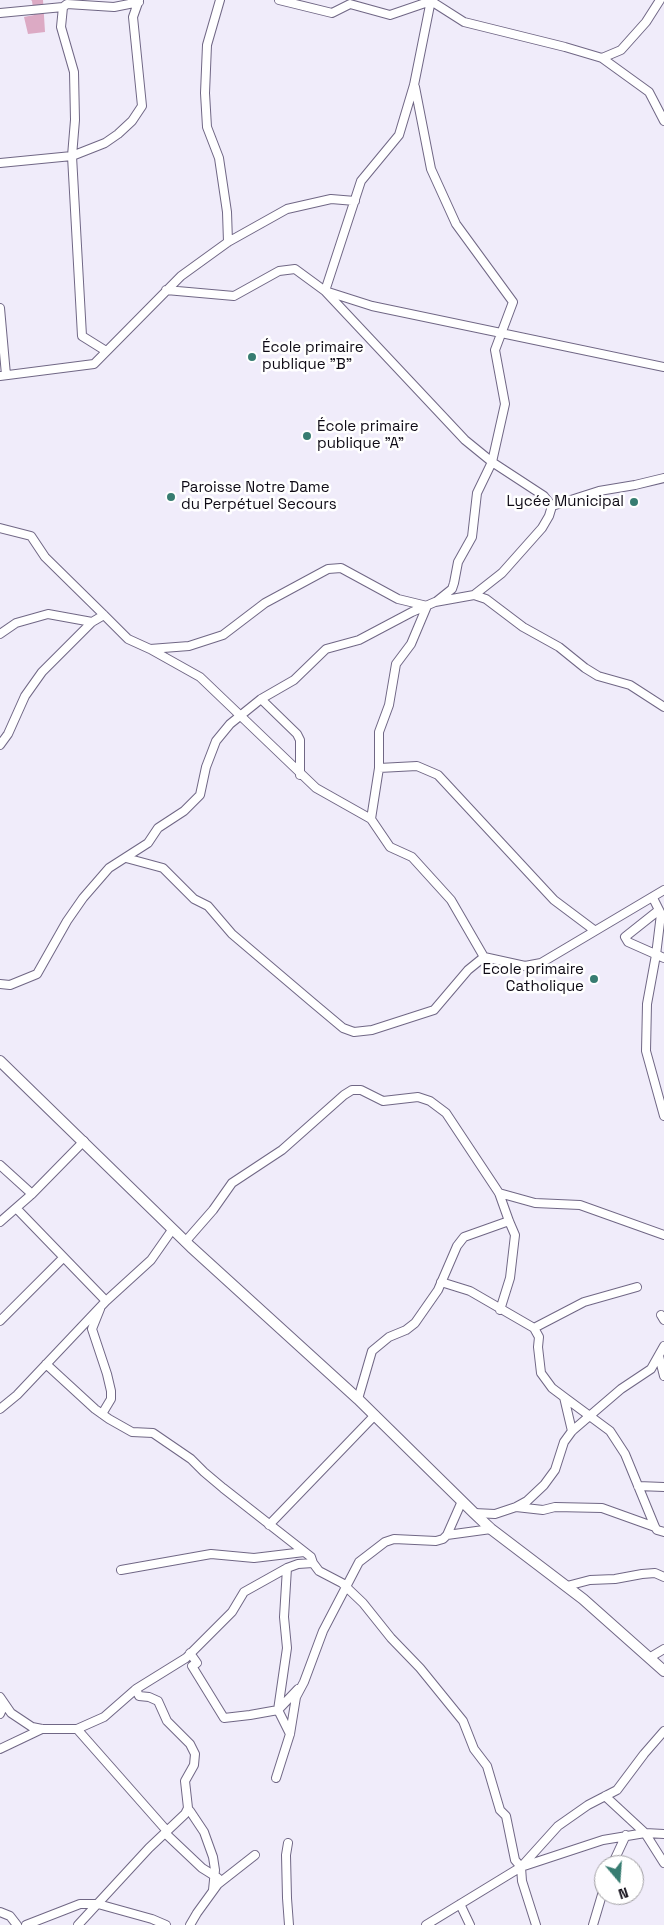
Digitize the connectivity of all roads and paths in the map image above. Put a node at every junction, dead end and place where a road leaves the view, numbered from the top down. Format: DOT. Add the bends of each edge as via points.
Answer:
graph roads {
  1 [pos="220,0"];
  2 [pos="279,0"];
  3 [pos="431,0"];
  4 [pos="660,0"];
  5 [pos="139,1"];
  6 [pos="63,7"];
  7 [pos="0,14"];
  8 [pos="602,58"];
  9 [pos="414,85"];
  10 [pos="664,120"];
  11 [pos="72,156"];
  12 [pos="0,162"];
  13 [pos="355,201"];
  14 [pos="228,242"];
  15 [pos="166,290"];
  16 [pos="325,291"];
  17 [pos="0,308"];
  18 [pos="502,333"];
  19 [pos="106,351"];
  20 [pos="664,366"];
  21 [pos="3,376"];
  22 [pos="492,462"];
  23 [pos="664,478"];
  24 [pos="552,506"];
  25 [pos="0,528"];
  26 [pos="474,595"];
  27 [pos="435,602"];
  28 [pos="427,606"];
  29 [pos="104,615"];
  30 [pos="92,622"];
  31 [pos="0,634"];
  32 [pos="150,650"];
  33 [pos="261,699"];
  34 [pos="664,707"];
  35 [pos="240,717"];
  36 [pos="0,745"];
  37 [pos="379,768"];
  38 [pos="300,775"];
  39 [pos="371,819"];
  40 [pos="126,858"];
  41 [pos="664,890"];
  42 [pos="653,898"];
  43 [pos="659,910"];
  44 [pos="594,930"];
  45 [pos="484,957"];
  46 [pos="660,957"];
  47 [pos="0,984"];
  48 [pos="0,1060"];
  49 [pos="664,1116"];
  50 [pos="84,1141"];
  51 [pos="0,1165"];
  52 [pos="499,1193"];
  53 [pos="32,1194"];
  54 [pos="16,1208"];
  55 [pos="509,1220"];
  56 [pos="0,1222"];
  57 [pos="172,1230"];
  58 [pos="664,1235"];
  59 [pos="185,1242"];
  60 [pos="64,1258"];
  61 [pos="441,1282"];
  62 [pos="637,1287"];
  63 [pos="104,1303"];
  64 [pos="500,1310"];
  65 [pos="0,1321"];
  66 [pos="534,1328"];
  67 [pos="664,1346"];
  68 [pos="659,1356"];
  69 [pos="46,1364"];
  70 [pos="664,1376"];
  71 [pos="564,1397"];
  72 [pos="358,1398"];
  73 [pos="0,1409"];
  74 [pos="102,1414"];
  75 [pos="590,1414"];
  76 [pos="375,1415"];
  77 [pos="572,1432"];
  78 [pos="638,1486"];
  79 [pos="664,1487"];
  80 [pos="462,1501"];
  81 [pos="516,1508"];
  82 [pos="474,1513"];
  83 [pos="269,1525"];
  84 [pos="655,1527"];
  85 [pos="491,1529"];
  86 [pos="664,1532"];
  87 [pos="447,1535"];
  88 [pos="304,1552"];
  89 [pos="313,1564"];
  90 [pos="287,1568"];
  91 [pos="121,1570"];
  92 [pos="664,1577"];
  93 [pos="345,1586"];
  94 [pos="567,1586"];
  95 [pos="664,1649"];
  96 [pos="190,1654"];
  97 [pos="649,1658"];
  98 [pos="664,1671"];
  99 [pos="302,1686"];
  100 [pos="136,1689"];
  101 [pos="0,1697"];
  102 [pos="4,1704"];
  103 [pos="278,1710"];
  104 [pos="0,1714"];
  105 [pos="42,1729"];
  106 [pos="77,1729"];
  107 [pos="664,1731"];
  108 [pos="290,1734"];
  109 [pos="0,1749"];
  110 [pos="276,1778"];
  111 [pos="604,1796"];
  112 [pos="190,1811"];
  113 [pos="636,1826"];
  114 [pos="166,1832"];
  115 [pos="645,1833"];
  116 [pos="664,1834"];
  117 [pos="626,1835"];
  118 [pos="603,1840"];
  119 [pos="288,1843"];
  120 [pos="255,1855"];
  121 [pos="617,1855"];
  122 [pos="664,1863"];
  123 [pos="521,1867"];
  124 [pos="214,1877"];
  125 [pos="224,1880"];
  126 [pos="213,1890"];
  127 [pos="98,1904"];
  128 [pos="460,1904"];
  129 [pos="599,1905"];
  130 [pos="0,1912"];
  131 [pos="17,1925"];
  132 [pos="26,1925"];
  133 [pos="78,1925"];
  134 [pos="166,1925"];
  135 [pos="190,1925"];
  136 [pos="290,1925"];
  137 [pos="426,1925"];
  138 [pos="470,1925"];
  139 [pos="536,1925"];
  140 [pos="593,1925"];
  1 -- 14 [label="street" via="207,45 205,93 207,127 219,158"];
  2 -- 3 [label="street" via="332,13 350,4 390,15"];
  3 -- 8 [label="street" via="464,22"];
  3 -- 9 [label="street"];
  4 -- 8 [label="street" via="621,50"];
  5 -- 6 [label="street" via="114,7 67,4"];
  5 -- 11 [label="street" via="133,17 142,106 118,134 97,147"];
  6 -- 7 [label="street"];
  6 -- 11 [label="street" via="61,27 74,72"];
  8 -- 10 [label="street" via="649,92"];
  9 -- 13 [label="street" via="399,135 361,181"];
  9 -- 18 [label="street" via="431,169 456,224 514,302"];
  11 -- 12 [label="street"];
  11 -- 19 [label="street" via="82,336"];
  13 -- 14 [label="street" via="331,199 287,209"];
  13 -- 16 [label="street"];
  14 -- 15 [label="street"];
  15 -- 16 [label="street" via="234,296 279,271 295,269"];
  15 -- 19 [label="street"];
  16 -- 18 [label="street" via="372,306"];
  16 -- 22 [label="street" via="465,440"];
  17 -- 21 [label="street"];
  18 -- 20 [label="street"];
  18 -- 22 [label="street" via="495,350 506,404"];
  19 -- 21 [label="street" via="94,364"];
  22 -- 24 [label="street" via="544,496"];
  22 -- 27 [label="street" via="477,493 472,537 458,562 452,589"];
  23 -- 24 [label="street" via="598,490"];
  24 -- 26 [label="street" via="542,528 502,573"];
  25 -- 29 [label="street" via="32,536 45,557"];
  26 -- 27 [label="street"];
  26 -- 34 [label="street" via="486,599 598,676 630,685"];
  27 -- 28 [label="street"];
  28 -- 32 [label="street" via="398,599 341,568 328,569 265,603 223,634 189,646"];
  28 -- 33 [label="street" via="358,640 326,650 294,680"];
  28 -- 37 [label="street" via="411,644 396,664 389,705 379,732"];
  29 -- 30 [label="street"];
  29 -- 32 [label="street" via="128,638"];
  30 -- 31 [label="street" via="48,614 16,623"];
  30 -- 36 [label="street" via="42,672 25,696"];
  32 -- 35 [label="street" via="200,677"];
  33 -- 35 [label="street"];
  33 -- 38 [label="street" via="297,734 300,740"];
  35 -- 38 [label="street"];
  35 -- 40 [label="street" via="216,741 200,795 158,828 148,844"];
  37 -- 39 [label="street"];
  37 -- 44 [label="street" via="417,766 438,775 554,900"];
  38 -- 39 [label="street" via="316,788"];
  39 -- 45 [label="street" via="390,847 412,857 451,900"];
  40 -- 45 [label="street" via="164,868 194,899 208,906 232,934 343,1028 354,1032 372,1030 434,1010 468,970"];
  40 -- 47 [label="street" via="109,868 83,898 36,974 10,985"];
  41 -- 42 [label="street"];
  42 -- 43 [label="street"];
  42 -- 44 [label="street"];
  43 -- 46 [label="street"];
  43 -- 46 [label="street" via="625,937 628,942"];
  44 -- 45 [label="street" via="541,962 525,966"];
  46 -- 49 [label="street" via="648,1004 646,1051"];
  48 -- 50 [label="main road"];
  50 -- 53 [label="street"];
  50 -- 57 [label="main road"];
  51 -- 53 [label="street"];
  52 -- 55 [label="street"];
  52 -- 58 [label="street" via="535,1203 580,1206"];
  52 -- 59 [label="street" via="446,1113 430,1101 418,1097 383,1101 365,1091 352,1090 282,1150 233,1183"];
  53 -- 54 [label="street"];
  54 -- 56 [label="street"];
  54 -- 60 [label="street"];
  55 -- 61 [label="street" via="464,1237"];
  55 -- 64 [label="street" via="515,1235 510,1278"];
  57 -- 59 [label="main road"];
  57 -- 63 [label="street" via="151,1260"];
  59 -- 72 [label="main road"];
  60 -- 63 [label="street"];
  60 -- 65 [label="street"];
  61 -- 64 [label="street" via="470,1291"];
  61 -- 72 [label="street" via="415,1323 372,1351"];
  62 -- 66 [label="street" via="584,1302"];
  63 -- 69 [label="street"];
  63 -- 74 [label="street" via="92,1329 111,1391 111,1399"];
  64 -- 66 [label="street"];
  66 -- 71 [label="street" via="539,1337 542,1373 552,1388"];
  67 -- 68 [label="street"];
  68 -- 70 [label="street"];
  68 -- 75 [label="street" via="652,1369"];
  69 -- 73 [label="street"];
  69 -- 74 [label="street"];
  71 -- 75 [label="street"];
  71 -- 77 [label="street"];
  72 -- 76 [label="main road"];
  74 -- 83 [label="street" via="132,1432 153,1432 166,1440"];
  75 -- 77 [label="street"];
  75 -- 78 [label="street" via="610,1431 625,1454"];
  76 -- 80 [label="main road"];
  76 -- 83 [label="street"];
  77 -- 81 [label="street" via="544,1485"];
  78 -- 79 [label="street"];
  78 -- 84 [label="street"];
  80 -- 82 [label="main road"];
  80 -- 87 [label="street"];
  81 -- 82 [label="street" via="495,1514"];
  81 -- 84 [label="street" via="602,1508"];
  82 -- 85 [label="main road"];
  83 -- 88 [label="street"];
  84 -- 86 [label="street"];
  85 -- 87 [label="street"];
  85 -- 94 [label="main road"];
  87 -- 93 [label="street" via="436,1541 400,1538 385,1542 359,1562"];
  88 -- 89 [label="street" via="311,1557"];
  88 -- 91 [label="street" via="254,1558 211,1554"];
  89 -- 90 [label="street"];
  89 -- 93 [label="street"];
  90 -- 96 [label="street" via="244,1592 232,1612"];
  90 -- 103 [label="street" via="284,1616 287,1648"];
  92 -- 94 [label="street" via="656,1573 598,1578"];
  93 -- 99 [label="street"];
  93 -- 123 [label="street" via="364,1603 463,1721 474,1749 487,1766 500,1810 506,1816 515,1860"];
  94 -- 97 [label="main road"];
  95 -- 97 [label="street"];
  96 -- 100 [label="street"];
  96 -- 103 [label="street" via="197,1663 192,1666 224,1718"];
  97 -- 98 [label="main road"];
  99 -- 103 [label="street"];
  99 -- 108 [label="street" via="296,1697"];
  100 -- 106 [label="street" via="104,1718"];
  100 -- 114 [label="street" via="139,1696 158,1701 167,1721 190,1744 194,1754 194,1765 185,1781 188,1808"];
  101 -- 102 [label="street"];
  102 -- 104 [label="street"];
  102 -- 105 [label="street" via="11,1713 32,1727"];
  103 -- 108 [label="street"];
  105 -- 106 [label="street"];
  105 -- 109 [label="street"];
  106 -- 114 [label="street"];
  107 -- 111 [label="street" via="618,1790"];
  108 -- 110 [label="street"];
  111 -- 113 [label="street"];
  111 -- 123 [label="street" via="558,1826"];
  112 -- 124 [label="street" via="204,1832 213,1857"];
  113 -- 115 [label="street"];
  113 -- 118 [label="street"];
  114 -- 124 [label="street" via="181,1850"];
  114 -- 127 [label="street"];
  115 -- 116 [label="street"];
  115 -- 117 [label="street"];
  115 -- 122 [label="street"];
  117 -- 118 [label="street"];
  117 -- 121 [label="street"];
  118 -- 123 [label="street"];
  119 -- 136 [label="street" via="286,1898"];
  120 -- 125 [label="street"];
  123 -- 128 [label="street"];
  123 -- 139 [label="street" via="522,1881"];
  124 -- 125 [label="street"];
  124 -- 126 [label="street"];
  125 -- 126 [label="street"];
  126 -- 135 [label="street"];
  127 -- 132 [label="street" via="80,1904"];
  127 -- 133 [label="street"];
  127 -- 134 [label="street"];
  128 -- 137 [label="street"];
  128 -- 138 [label="street"];
  129 -- 140 [label="street"];
  130 -- 131 [label="street" via="10,1916"];
}
